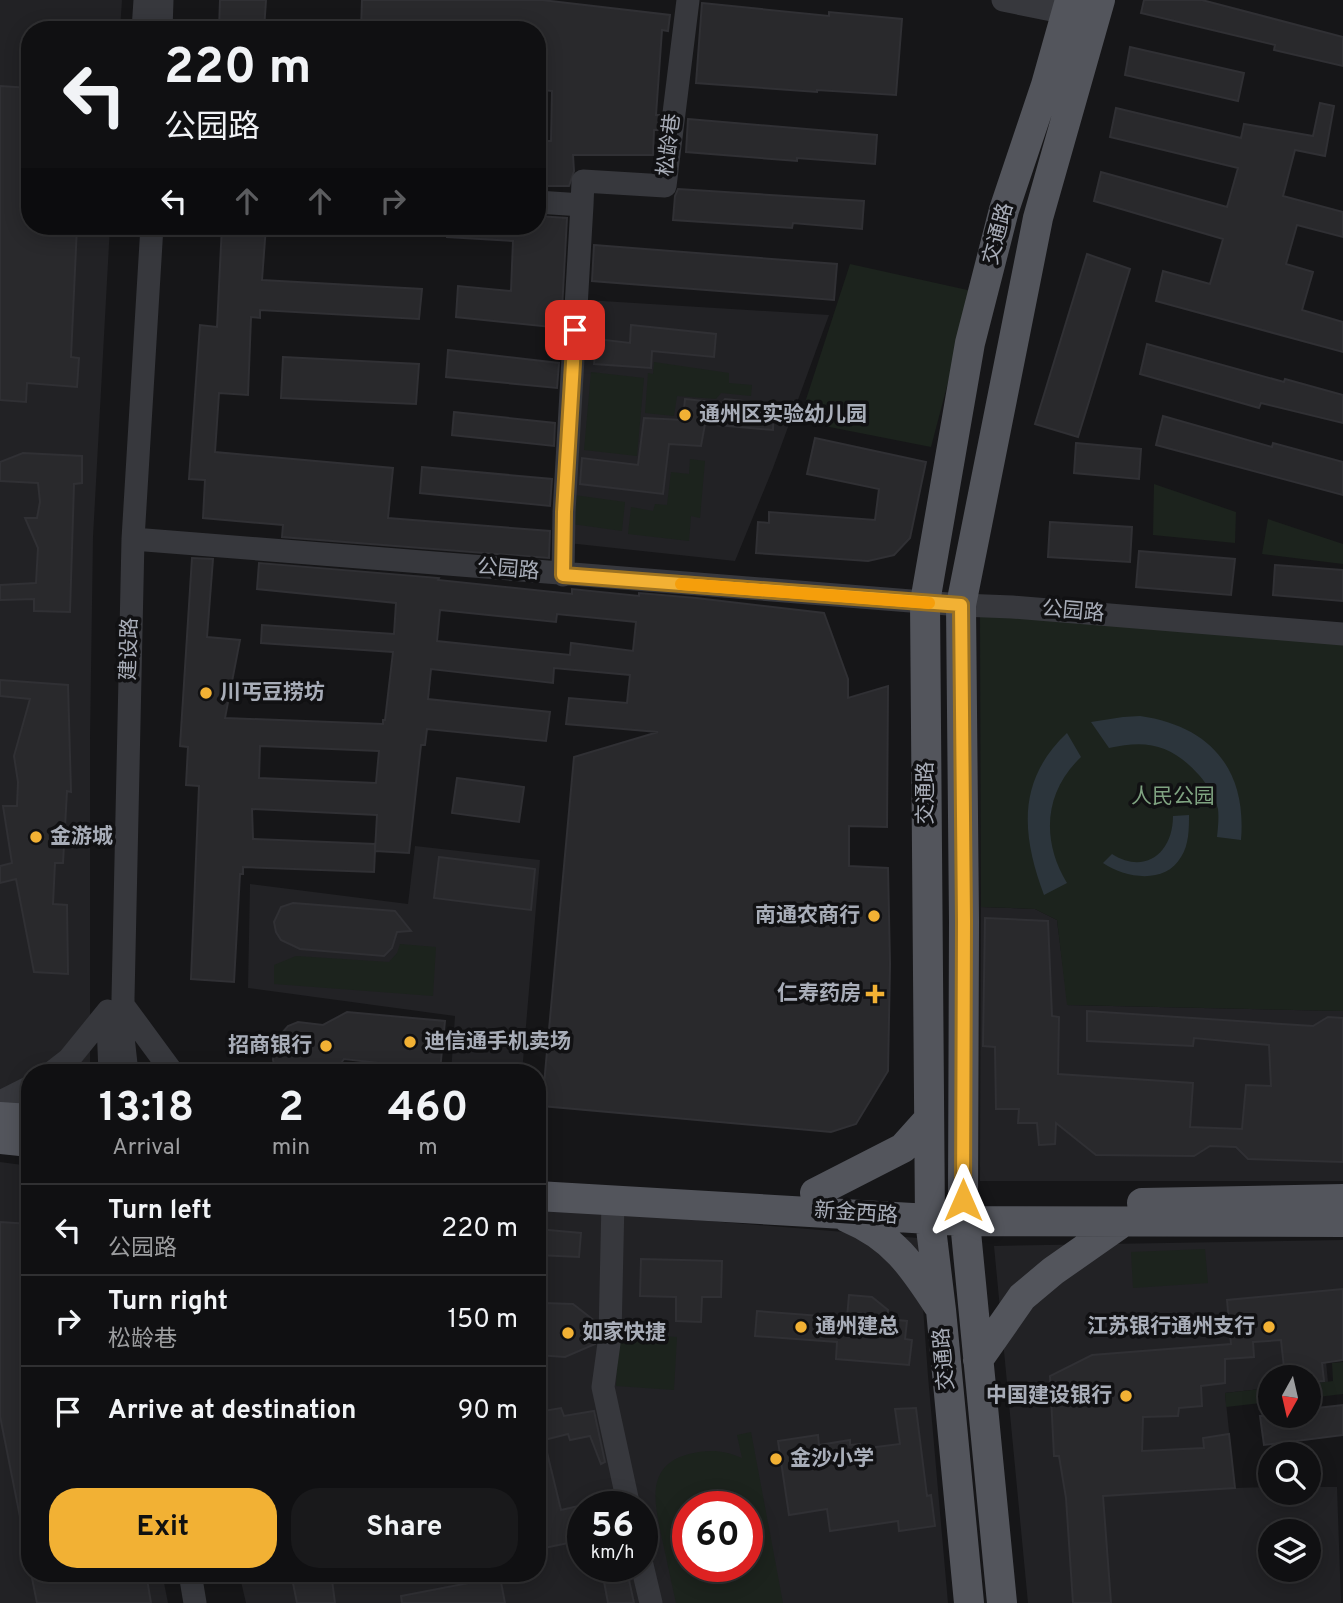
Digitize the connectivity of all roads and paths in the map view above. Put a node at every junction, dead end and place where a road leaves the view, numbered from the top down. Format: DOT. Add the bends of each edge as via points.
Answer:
graph roads {
  1 [pos="145,0"];
  2 [pos="162,0"];
  3 [pos="688,0"];
  4 [pos="1003,0"];
  5 [pos="1100,0"];
  6 [pos="1068,7"];
  7 [pos="144,21"];
  8 [pos="161,21"];
  9 [pos="546,203"];
  10 [pos="583,205"];
  11 [pos="137,235"];
  12 [pos="151,235"];
  13 [pos="133,539"];
  14 [pos="563,575"];
  15 [pos="925,602"];
  16 [pos="961,605"];
  17 [pos="1343,634"];
  18 [pos="116,1008"];
  19 [pos="63,1064"];
  20 [pos="111,1064"];
  21 [pos="126,1064"];
  22 [pos="165,1064"];
  23 [pos="21,1092"];
  24 [pos="0,1102"];
  25 [pos="0,1117"];
  26 [pos="929,1119"];
  27 [pos="21,1136"];
  28 [pos="546,1180"];
  29 [pos="546,1197"];
  30 [pos="1343,1199"];
  31 [pos="614,1201"];
  32 [pos="825,1203"];
  33 [pos="930,1209"];
  34 [pos="964,1211"];
  35 [pos="1123,1222"];
  36 [pos="1343,1222"];
  37 [pos="941,1310"];
  38 [pos="978,1360"];
  39 [pos="626,1491"];
  40 [pos="192,1582"];
  41 [pos="206,1582"];
  42 [pos="646,1582"];
  43 [pos="195,1603"];
  44 [pos="210,1603"];
  45 [pos="651,1603"];
  46 [pos="969,1603"];
  47 [pos="1002,1603"];
  1 -- 7 [label="street"];
  2 -- 8 [label="street"];
  3 -- 10 [label="street, 松龄巷" via="665,186 583,181"];
  4 -- 6 [label="street"];
  5 -- 16 [label="main road, 交通路" via="1038,218"];
  6 -- 15 [label="main road, 交通路" via="1004,211 970,343"];
  9 -- 10 [label="street"];
  10 -- 14 [label="street, 松龄巷"];
  11 -- 18 [label="street, 建设路" via="120,543"];
  12 -- 13 [label="street, 建设路"];
  13 -- 14 [label="street, 公园路"];
  13 -- 18 [label="street, 建设路"];
  14 -- 15 [label="street, 公园路"];
  15 -- 16 [label="street, 公园路"];
  15 -- 26 [label="main road, 交通路"];
  16 -- 17 [label="street, 公园路"];
  16 -- 34 [label="main road, 交通路"];
  18 -- 19 [label="street"];
  18 -- 20 [label="street, 建设路"];
  18 -- 21 [label="street, 建设路"];
  18 -- 22 [label="street"];
  23 -- 24 [label="street"];
  25 -- 27 [label="main road"];
  26 -- 32 [label="main road" via="903,1148"];
  26 -- 33 [label="main road, 交通路"];
  28 -- 32 [label="main road, 新金西路"];
  29 -- 31 [label="main road, 新金西路"];
  30 -- 34 [label="main road, 新金西路" via="1070,1204"];
  31 -- 32 [label="main road, 新金西路"];
  31 -- 39 [label="street" via="610,1336 603,1387"];
  32 -- 33 [label="main road, 新金西路"];
  32 -- 37 [label="main road" via="900,1251"];
  33 -- 34 [label="main road, 新金西路"];
  33 -- 37 [label="main road, 交通路"];
  34 -- 35 [label="main road, 新金西路"];
  34 -- 38 [label="main road, 交通路"];
  35 -- 36 [label="main road, 新金西路"];
  35 -- 38 [label="main road" via="1022,1297"];
  37 -- 46 [label="main road, 交通路"];
  38 -- 47 [label="main road, 交通路"];
  40 -- 43 [label="street"];
  41 -- 44 [label="street"];
  42 -- 45 [label="street"];
}
